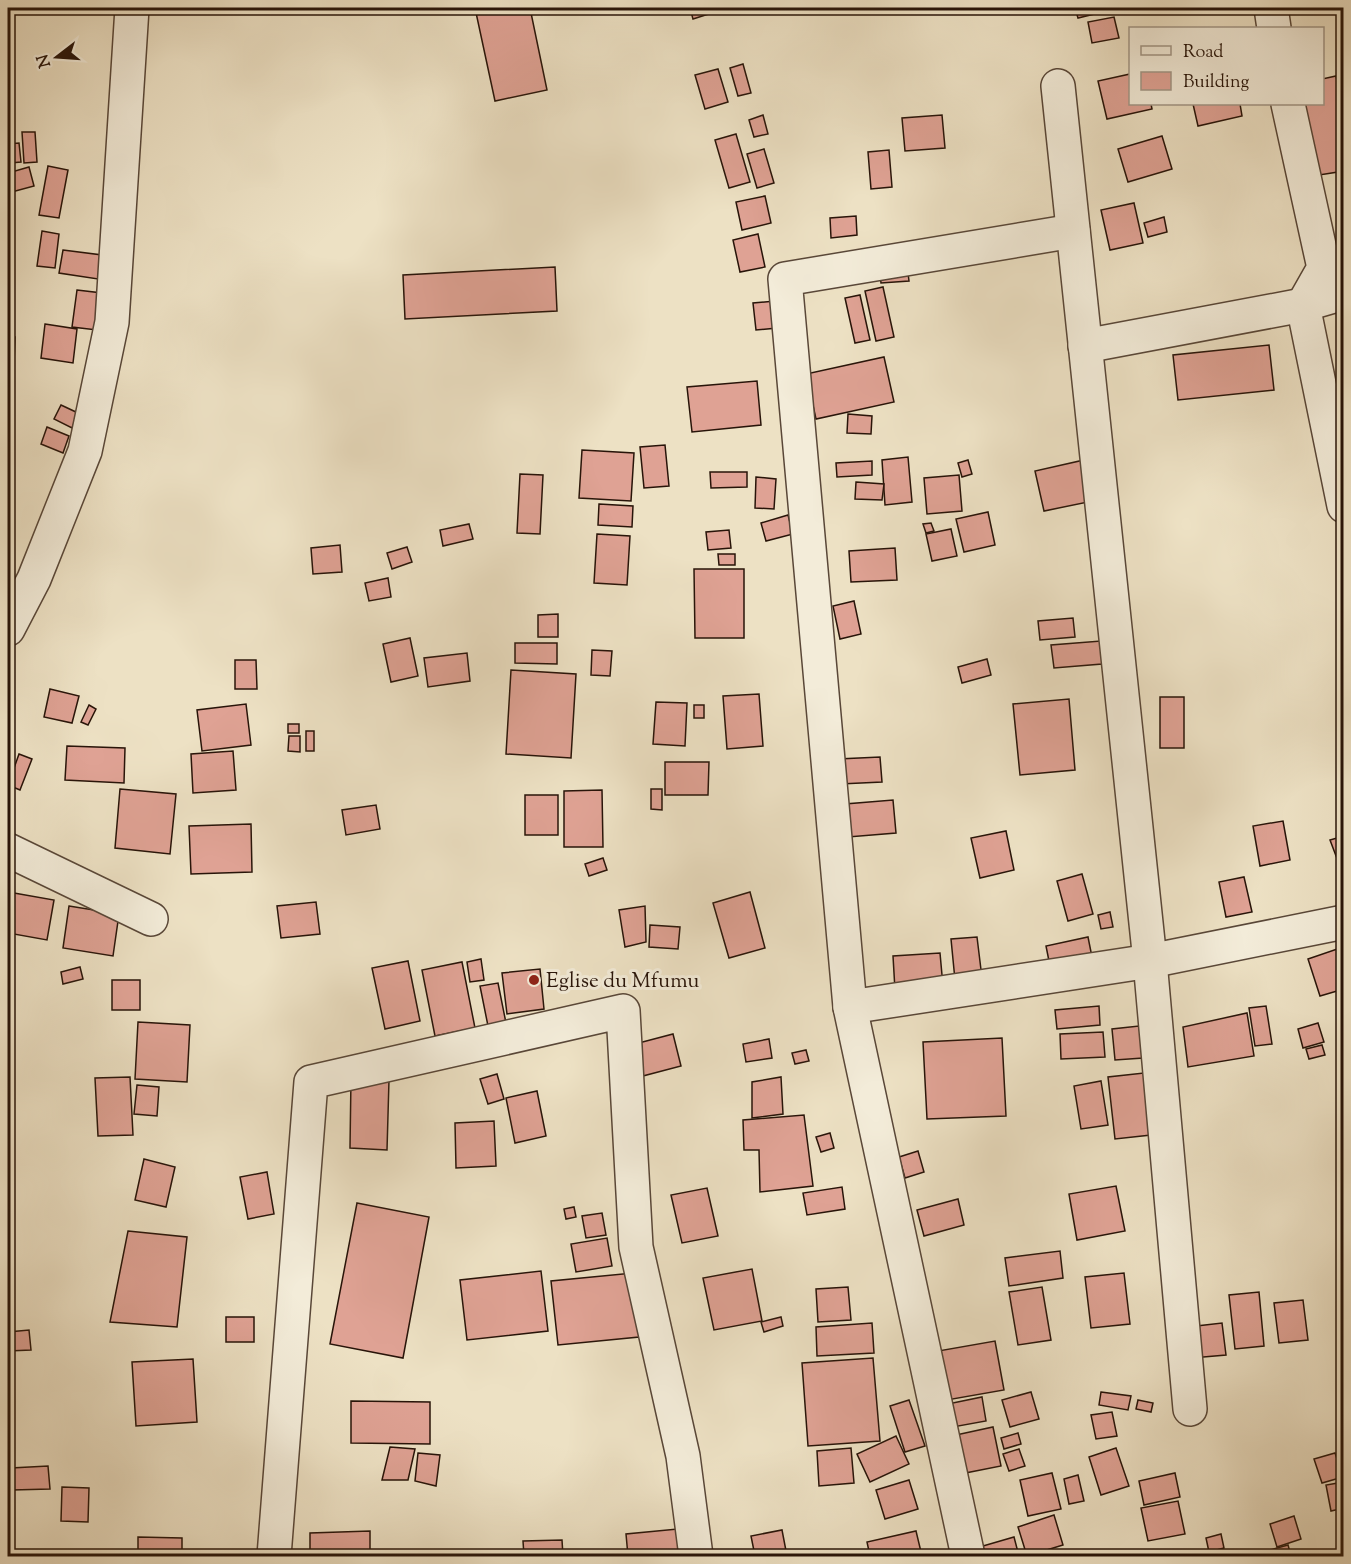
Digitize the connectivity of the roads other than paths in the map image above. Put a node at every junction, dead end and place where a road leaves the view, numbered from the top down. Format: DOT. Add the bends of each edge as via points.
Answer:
graph roads {
  1 [pos="132,8"];
  2 [pos="1271,8"];
  3 [pos="1274,27"];
  4 [pos="1058,86"];
  5 [pos="1288,105"];
  6 [pos="1073,231"];
  7 [pos="1344,293"];
  8 [pos="1303,305"];
  9 [pos="1085,346"];
  10 [pos="1344,506"];
  11 [pos="8,629"];
  12 [pos="8,850"];
  13 [pos="151,919"];
  14 [pos="1344,922"];
  15 [pos="1150,961"];
  16 [pos="849,1006"];
  17 [pos="1190,1409"];
  18 [pos="274,1557"];
  19 [pos="696,1557"];
  20 [pos="969,1557"];
  1 -- 11 [label="street" via="112,322 86,451 34,579"];
  2 -- 3 [label="street"];
  4 -- 6 [label="street"];
  5 -- 8 [label="street" via="1324,268"];
  6 -- 9 [label="street"];
  6 -- 16 [label="street" via="785,279"];
  7 -- 8 [label="street"];
  8 -- 9 [label="street"];
  8 -- 10 [label="street"];
  9 -- 15 [label="street"];
  12 -- 13 [label="street"];
  14 -- 15 [label="street"];
  15 -- 16 [label="street"];
  15 -- 17 [label="street"];
  16 -- 20 [label="street"];
  18 -- 19 [label="street" via="311,1082 622,1011 636,1246 683,1456"];
}
